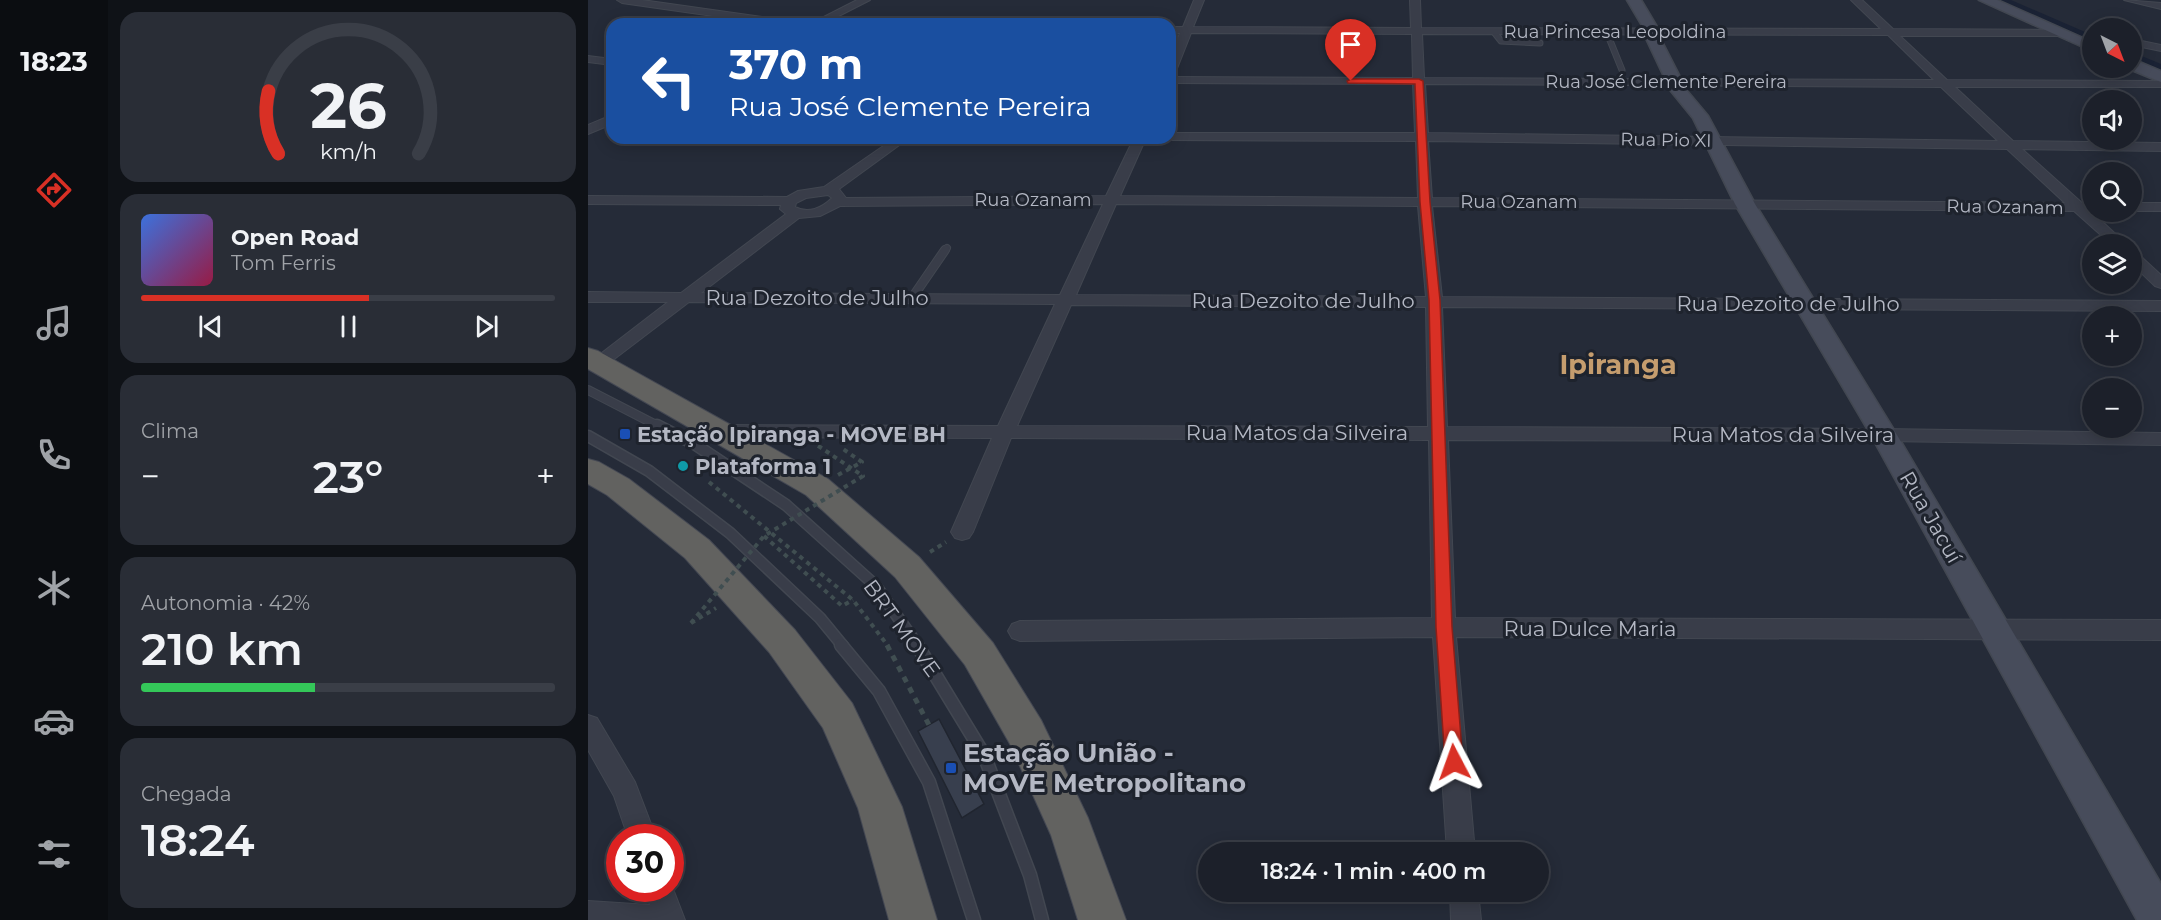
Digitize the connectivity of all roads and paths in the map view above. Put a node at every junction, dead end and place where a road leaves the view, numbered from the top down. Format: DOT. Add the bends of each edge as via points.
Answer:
graph roads {
  1 [pos="622,0"];
  2 [pos="865,0"];
  3 [pos="1199,0"];
  4 [pos="1415,0"];
  5 [pos="1634,0"];
  6 [pos="1856,0"];
  7 [pos="1986,0"];
  8 [pos="2017,0"];
  9 [pos="2129,0"];
  10 [pos="2161,6"];
  11 [pos="748,18"];
  12 [pos="828,18"];
  13 [pos="2082,28"];
  14 [pos="1176,30"];
  15 [pos="1186,30"];
  16 [pos="1417,31"];
  17 [pos="1494,32"];
  18 [pos="1653,32"];
  19 [pos="1607,33"];
  20 [pos="2061,33"];
  21 [pos="1893,34"];
  22 [pos="2082,42"];
  23 [pos="1540,43"];
  24 [pos="2142,44"];
  25 [pos="2161,48"];
  26 [pos="2142,52"];
  27 [pos="1176,56"];
  28 [pos="588,59"];
  29 [pos="606,61"];
  30 [pos="2161,61"];
  31 [pos="2142,68"];
  32 [pos="1622,70"];
  33 [pos="2161,77"];
  34 [pos="1176,80"];
  35 [pos="1419,81"];
  36 [pos="1682,81"];
  37 [pos="1945,84"];
  38 [pos="2161,84"];
  39 [pos="606,122"];
  40 [pos="1706,128"];
  41 [pos="588,130"];
  42 [pos="588,136"];
  43 [pos="604,136"];
  44 [pos="1176,137"];
  45 [pos="1422,137"];
  46 [pos="896,144"];
  47 [pos="1137,144"];
  48 [pos="2011,146"];
  49 [pos="2161,147"];
  50 [pos="833,196"];
  51 [pos="588,200"];
  52 [pos="1111,200"];
  53 [pos="1425,202"];
  54 [pos="1745,204"];
  55 [pos="2082,205"];
  56 [pos="2082,207"];
  57 [pos="2142,207"];
  58 [pos="2161,207"];
  59 [pos="793,208"];
  60 [pos="2099,222"];
  61 [pos="2110,234"];
  62 [pos="947,248"];
  63 [pos="2142,265"];
  64 [pos="2161,283"];
  65 [pos="588,297"];
  66 [pos="685,297"];
  67 [pos="912,298"];
  68 [pos="1067,298"];
  69 [pos="1434,300"];
  70 [pos="1804,303"];
  71 [pos="2161,306"];
  72 [pos="592,370"];
  73 [pos="721,431"];
  74 [pos="1005,431"];
  75 [pos="1438,433"];
  76 [pos="1884,435"];
  77 [pos="588,436"];
  78 [pos="2161,439"];
  79 [pos="817,445"];
  80 [pos="588,470"];
  81 [pos="709,482"];
  82 [pos="962,532"];
  83 [pos="764,536"];
  84 [pos="907,567"];
  85 [pos="853,600"];
  86 [pos="691,623"];
  87 [pos="1444,627"];
  88 [pos="2161,630"];
  89 [pos="1020,631"];
  90 [pos="1996,631"];
  91 [pos="929,725"];
  92 [pos="588,726"];
  93 [pos="638,824"];
  94 [pos="1460,842"];
  95 [pos="664,902"];
  96 [pos="1465,902"];
  97 [pos="588,916"];
  98 [pos="655,920"];
  99 [pos="670,920"];
  100 [pos="913,920"];
  101 [pos="974,920"];
  102 [pos="1042,920"];
  103 [pos="1102,920"];
  104 [pos="1466,920"];
  105 [pos="2159,920"];
  1 -- 11 [label="street"];
  2 -- 12 [label="street"];
  3 -- 15 [label="street"];
  4 -- 16 [label="street"];
  5 -- 18 [label="main road, Rua Jacuí"];
  6 -- 21 [label="street"];
  7 -- 20 [label="main road"];
  8 -- 13 [label="main road"];
  9 -- 10 [label="street"];
  14 -- 15 [label="street, Rua Princesa Leopoldina"];
  15 -- 16 [label="street, Rua Princesa Leopoldina"];
  15 -- 27 [label="street"];
  16 -- 17 [label="street, Rua Princesa Leopoldina"];
  16 -- 35 [label="street"];
  17 -- 19 [label="street, Rua Princesa Leopoldina"];
  17 -- 23 [label="lane" via="1501,41"];
  18 -- 19 [label="street, Rua Princesa Leopoldina"];
  18 -- 21 [label="street, Rua Princesa Leopoldina"];
  18 -- 36 [label="main road, Rua Jacuí"];
  19 -- 32 [label="lane"];
  20 -- 21 [label="street, Rua Princesa Leopoldina"];
  20 -- 22 [label="main road"];
  21 -- 37 [label="street"];
  24 -- 25 [label="street"];
  26 -- 30 [label="main road"];
  28 -- 29 [label="street"];
  31 -- 33 [label="main road"];
  34 -- 35 [label="street, Rua José Clemente Pereira"];
  35 -- 36 [label="street, Rua José Clemente Pereira"];
  35 -- 45 [label="street"];
  36 -- 37 [label="street, Rua José Clemente Pereira"];
  36 -- 40 [label="main road, Rua Jacuí" via="1693,111"];
  37 -- 38 [label="street, Rua José Clemente Pereira"];
  37 -- 48 [label="street"];
  39 -- 41 [label="street"];
  40 -- 45 [label="street, Rua Pio XI"];
  40 -- 48 [label="street, Rua Pio XI"];
  40 -- 54 [label="main road, Rua Jacuí"];
  42 -- 43 [label="street"];
  44 -- 45 [label="street, Rua Pio XI"];
  45 -- 53 [label="street"];
  46 -- 50 [label="street"];
  47 -- 52 [label="street"];
  48 -- 49 [label="street, Rua Pio XI"];
  48 -- 55 [label="street"];
  50 -- 52 [label="street, Rua Ozanam"];
  50 -- 59 [label="street" via="812,192"];
  50 -- 59 [label="street" via="820,212"];
  51 -- 59 [label="street"];
  52 -- 53 [label="street, Rua Ozanam"];
  52 -- 68 [label="street"];
  53 -- 54 [label="street, Rua Ozanam"];
  53 -- 69 [label="street"];
  54 -- 56 [label="street, Rua Ozanam"];
  54 -- 70 [label="main road, Rua Jacuí"];
  57 -- 58 [label="street"];
  59 -- 66 [label="street"];
  60 -- 61 [label="street"];
  62 -- 67 [label="lane"];
  63 -- 64 [label="street"];
  65 -- 66 [label="street, Rua Dezoito de Julho"];
  66 -- 67 [label="street, Rua Dezoito de Julho"];
  66 -- 72 [label="street"];
  67 -- 68 [label="street, Rua Dezoito de Julho"];
  68 -- 69 [label="street, Rua Dezoito de Julho"];
  68 -- 74 [label="street"];
  69 -- 70 [label="street, Rua Dezoito de Julho"];
  69 -- 75 [label="street"];
  70 -- 71 [label="street, Rua Dezoito de Julho"];
  70 -- 76 [label="main road, Rua Jacuí"];
  72 -- 73 [label="highway"];
  72 -- 102 [label="lane, BRT MOVE" via="776,498 876,586 929,661 984,755 1030,876"];
  73 -- 74 [label="street, Rua Matos da Silveira"];
  73 -- 84 [label="highway" via="817,487"];
  74 -- 75 [label="street, Rua Matos da Silveira"];
  74 -- 82 [label="street"];
  75 -- 76 [label="street, Rua Matos da Silveira"];
  75 -- 87 [label="street"];
  76 -- 78 [label="street, Rua Matos da Silveira"];
  76 -- 90 [label="main road, Rua Jacuí"];
  77 -- 101 [label="lane" via="649,471 730,533 820,618 879,691 929,782"];
  79 -- 83 [label="path, bridge" via="863,476"];
  80 -- 100 [label="highway" via="618,487 698,549 782,641 838,716 880,807"];
  81 -- 85 [label="path"];
  82 -- 84 [label="path"];
  83 -- 85 [label="path" via="842,606"];
  83 -- 86 [label="path, bridge"];
  84 -- 103 [label="highway" via="979,654 1026,733 1072,833"];
  85 -- 91 [label="path" via="885,640"];
  87 -- 89 [label="street, Rua Dulce Maria"];
  87 -- 90 [label="street, Rua Dulce Maria"];
  87 -- 94 [label="street"];
  88 -- 90 [label="street, Rua Dulce Maria"];
  90 -- 105 [label="main road, Rua Jacuí"];
  92 -- 93 [label="street" via="627,791"];
  95 -- 99 [label="street"];
  96 -- 104 [label="street"];
  97 -- 98 [label="street"];
}
